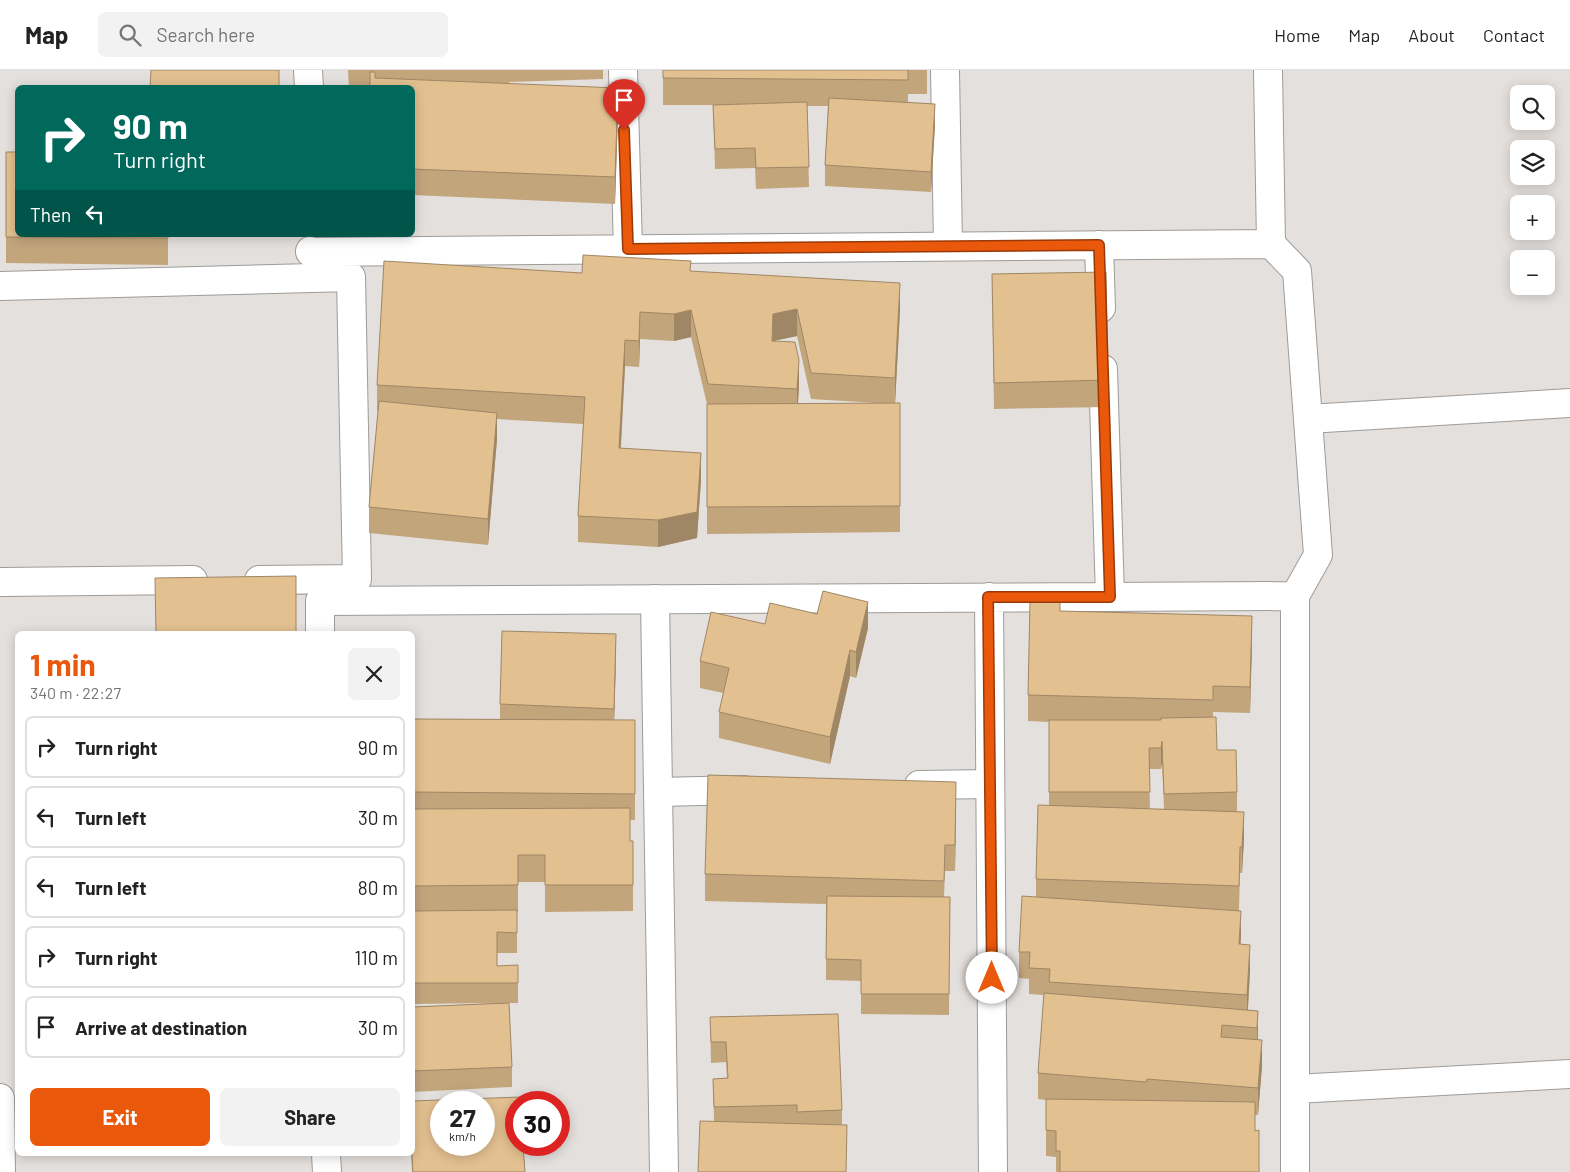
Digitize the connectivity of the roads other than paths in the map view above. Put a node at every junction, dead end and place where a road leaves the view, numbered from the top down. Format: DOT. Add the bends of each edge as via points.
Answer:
graph roads {
  1 [pos="308,70"];
  2 [pos="623,70"];
  3 [pos="945,70"];
  4 [pos="1268,70"];
  5 [pos="308,85"];
  6 [pos="310,244"];
  7 [pos="1271,244"];
  8 [pos="1099,245"];
  9 [pos="948,246"];
  10 [pos="628,249"];
  11 [pos="350,277"];
  12 [pos="0,286"];
  13 [pos="1570,403"];
  14 [pos="1308,419"];
  15 [pos="357,579"];
  16 [pos="0,582"];
  17 [pos="1294,596"];
  18 [pos="988,597"];
  19 [pos="1110,597"];
  20 [pos="655,599"];
  21 [pos="320,601"];
  22 [pos="320,631"];
  23 [pos="990,784"];
  24 [pos="892,786"];
  25 [pos="765,789"];
  26 [pos="658,792"];
  27 [pos="1570,1074"];
  28 [pos="0,1088"];
  29 [pos="15,1088"];
  30 [pos="1295,1089"];
  31 [pos="0,1098"];
  32 [pos="326,1156"];
  33 [pos="1,1172"];
  34 [pos="327,1172"];
  35 [pos="664,1172"];
  36 [pos="994,1172"];
  37 [pos="1295,1172"];
  1 -- 5 [label="street"];
  2 -- 10 [label="street"];
  3 -- 9 [label="street"];
  4 -- 7 [label="street"];
  6 -- 10 [label="street"];
  6 -- 11 [label="street"];
  7 -- 8 [label="street"];
  7 -- 14 [label="street" via="1297,271"];
  8 -- 9 [label="street"];
  8 -- 19 [label="street"];
  9 -- 10 [label="street"];
  11 -- 12 [label="street"];
  11 -- 15 [label="street"];
  13 -- 14 [label="street"];
  14 -- 17 [label="street" via="1318,555"];
  15 -- 16 [label="street"];
  15 -- 21 [label="street"];
  17 -- 19 [label="street"];
  17 -- 30 [label="street"];
  18 -- 19 [label="street"];
  18 -- 20 [label="street"];
  18 -- 23 [label="street"];
  20 -- 21 [label="street"];
  20 -- 26 [label="street"];
  21 -- 22 [label="street"];
  23 -- 24 [label="street"];
  23 -- 36 [label="street"];
  25 -- 26 [label="street"];
  26 -- 35 [label="street"];
  27 -- 30 [label="street"];
  28 -- 29 [label="street"];
  30 -- 37 [label="street"];
  31 -- 33 [label="street"];
  32 -- 34 [label="street"];
}
